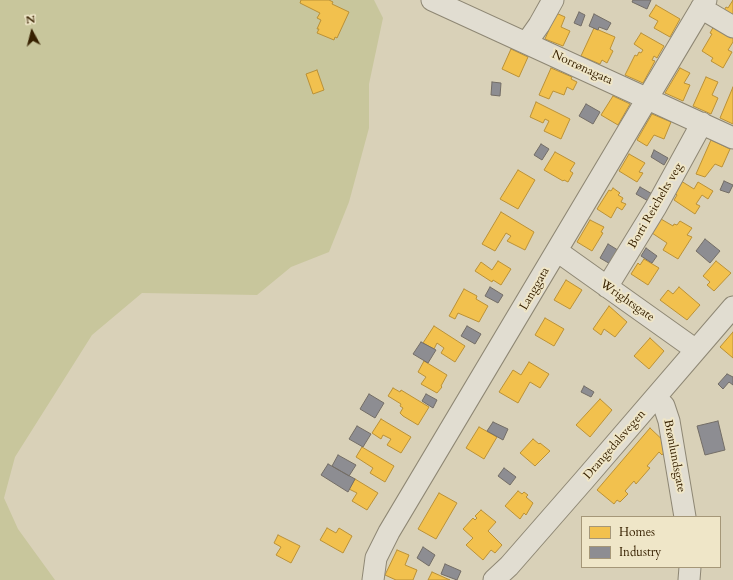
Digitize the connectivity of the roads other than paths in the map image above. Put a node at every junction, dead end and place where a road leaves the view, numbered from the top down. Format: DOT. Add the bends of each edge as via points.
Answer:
graph roads {
  1 [pos="432,0"];
  2 [pos="552,0"];
  3 [pos="703,4"];
  4 [pos="733,27"];
  5 [pos="527,42"];
  6 [pos="647,98"];
  7 [pos="702,123"];
  8 [pos="733,138"];
  9 [pos="557,251"];
  10 [pos="607,287"];
  11 [pos="733,307"];
  12 [pos="696,350"];
  13 [pos="656,398"];
  14 [pos="685,516"];
  15 [pos="690,568"];
  16 [pos="373,580"];
  17 [pos="494,580"];
  18 [pos="689,580"];
  1 -- 5 [label="street, Norrønagata"];
  2 -- 5 [label="street"];
  3 -- 4 [label="street"];
  3 -- 6 [label="street, Langgata"];
  5 -- 6 [label="street, Norrønagata"];
  6 -- 7 [label="street, Norrønagata"];
  6 -- 9 [label="street, Langgata"];
  7 -- 8 [label="street, Norrønagata"];
  7 -- 10 [label="street, Borti Reichelts veg" via="660,201"];
  9 -- 10 [label="street, Wrightsgate"];
  9 -- 16 [label="street, Langgata" via="389,532 376,558"];
  10 -- 12 [label="street, Wrightsgate"];
  11 -- 12 [label="street, Drangedalsvegen"];
  12 -- 13 [label="street, Drangedalsvegen"];
  13 -- 14 [label="street, Brønlundsgate" via="664,406 669,421"];
  13 -- 17 [label="street, Drangedalsvegen"];
  15 -- 18 [label="street"];
}
